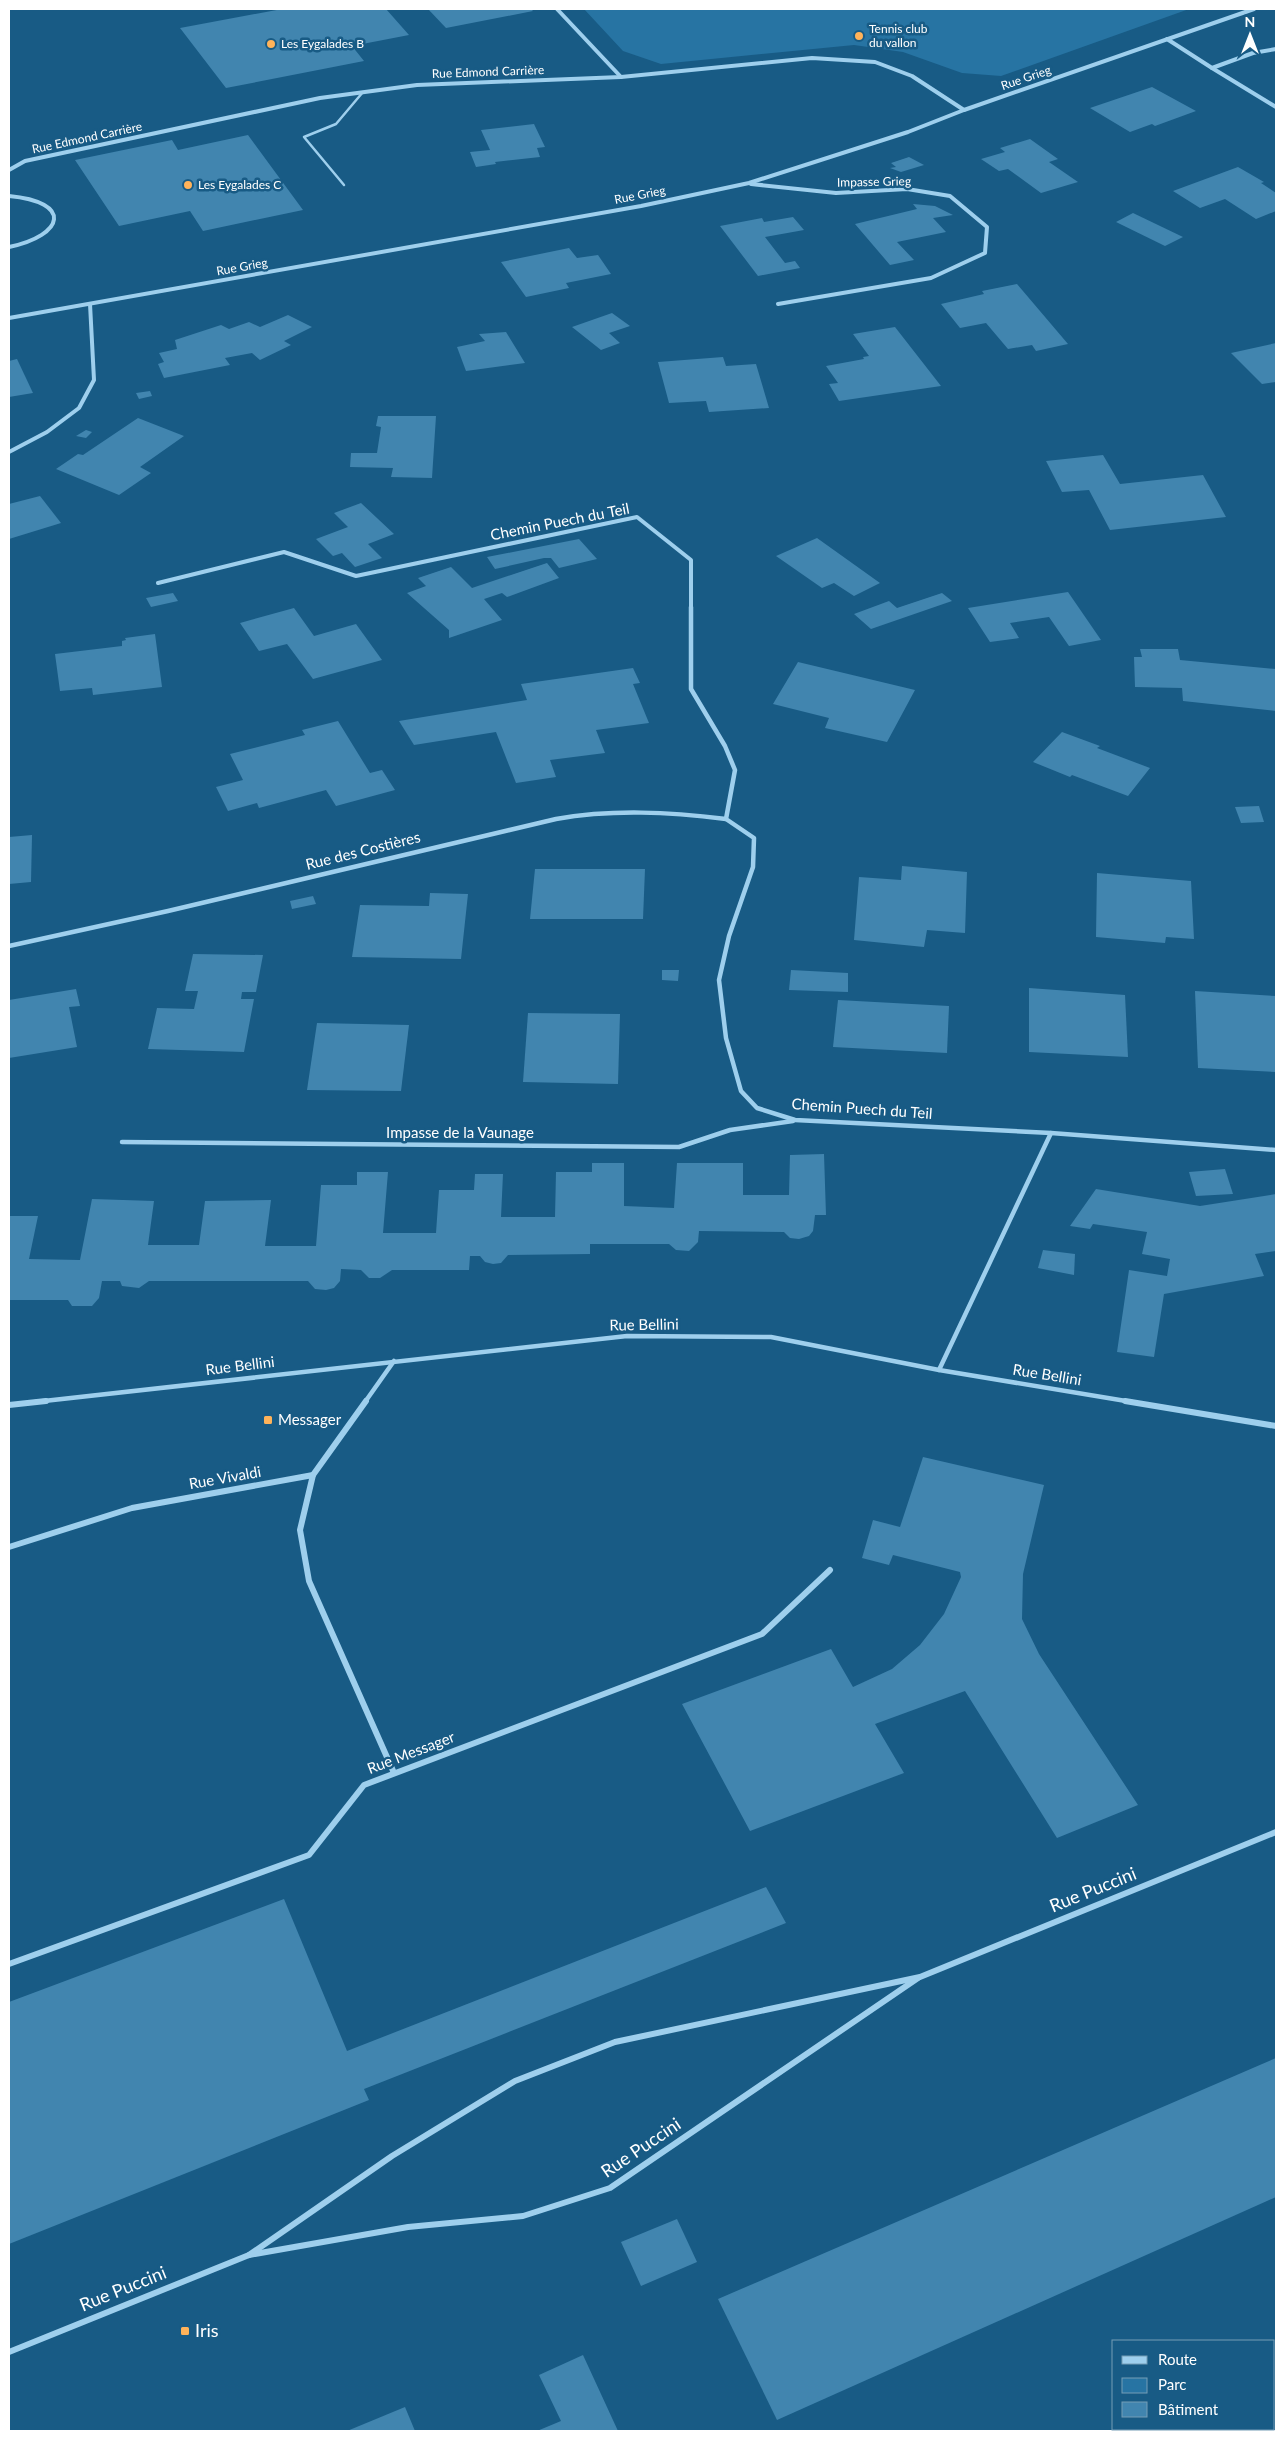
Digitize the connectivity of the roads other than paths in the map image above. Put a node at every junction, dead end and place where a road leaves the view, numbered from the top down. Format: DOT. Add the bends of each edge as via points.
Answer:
graph roads {
  1 [pos="557,9"];
  2 [pos="1254,9"];
  3 [pos="1167,39"];
  4 [pos="1276,49"];
  5 [pos="1212,68"];
  6 [pos="621,77"];
  7 [pos="363,92"];
  8 [pos="1276,107"];
  9 [pos="964,110"];
  10 [pos="9,170"];
  11 [pos="749,183"];
  12 [pos="344,185"];
  13 [pos="9,196"];
  14 [pos="9,247"];
  15 [pos="90,304"];
  16 [pos="778,304"];
  17 [pos="9,318"];
  18 [pos="9,452"];
  19 [pos="158,582"];
  20 [pos="726,819"];
  21 [pos="9,946"];
  22 [pos="795,1120"];
  23 [pos="1051,1133"];
  24 [pos="122,1142"];
  25 [pos="1276,1150"];
  26 [pos="394,1361"];
  27 [pos="938,1370"];
  28 [pos="9,1406"];
  29 [pos="1276,1426"];
  30 [pos="313,1475"];
  31 [pos="9,1547"];
  32 [pos="830,1570"];
  33 [pos="394,1773"];
  34 [pos="1276,1832"];
  35 [pos="9,1964"];
  36 [pos="920,1977"];
  37 [pos="249,2255"];
  38 [pos="9,2352"];
  1 -- 6 [label="street"];
  2 -- 3 [label="street, Rue Grieg"];
  3 -- 5 [label="street"];
  3 -- 9 [label="street, Rue Grieg"];
  4 -- 5 [label="street" via="1253,53"];
  5 -- 8 [label="street"];
  6 -- 7 [label="street, Rue Edmond Carrière" via="417,85"];
  6 -- 9 [label="street, Rue Edmond Carrière" via="812,58 875,62 912,76"];
  7 -- 10 [label="street, Rue Edmond Carrière" via="320,98 26,161"];
  7 -- 12 [label="lane" via="336,124 304,137"];
  9 -- 11 [label="street, Rue Grieg" via="908,132"];
  11 -- 15 [label="street, Rue Grieg" via="622,209"];
  11 -- 16 [label="street, Impasse Grieg" via="836,193 907,189 950,196 987,227 985,253 930,278"];
  13 -- 14 [label="street" via="34,198 46,203 54,211 56,219 43,236"];
  15 -- 17 [label="street, Rue Grieg"];
  15 -- 18 [label="street" via="94,380 83,401 79,408 47,432"];
  19 -- 20 [label="street, Chemin Puech du Teil" via="284,552 356,576 636,517 691,560 690,689 725,746 735,770"];
  20 -- 21 [label="street, Rue des Costières" via="646,813 585,815 527,824 178,909"];
  20 -- 22 [label="street, Chemin Puech du Teil" via="754,838 753,867 729,936 720,980 726,1038 741,1091 757,1108"];
  22 -- 23 [label="street, Chemin Puech du Teil"];
  22 -- 24 [label="street, Impasse de la Vaunage" via="730,1130 679,1147"];
  23 -- 25 [label="street, Chemin Puech du Teil"];
  23 -- 27 [label="street"];
  26 -- 27 [label="street, Rue Bellini" via="627,1336 772,1337"];
  26 -- 28 [label="street, Rue Bellini"];
  26 -- 30 [label="street"];
  27 -- 29 [label="street, Rue Bellini"];
  30 -- 31 [label="street, Rue Vivaldi" via="132,1508"];
  30 -- 33 [label="street" via="300,1530 309,1581"];
  32 -- 33 [label="street, Rue Messager" via="762,1634"];
  33 -- 35 [label="street, Rue Messager" via="364,1785 309,1856"];
  34 -- 36 [label="street, Rue Puccini"];
  36 -- 37 [label="street, Rue Puccini" via="615,2042 515,2081 392,2156"];
  36 -- 37 [label="street, Rue Puccini" via="808,2050 610,2188 522,2216 408,2227"];
  37 -- 38 [label="street, Rue Puccini"];
}
